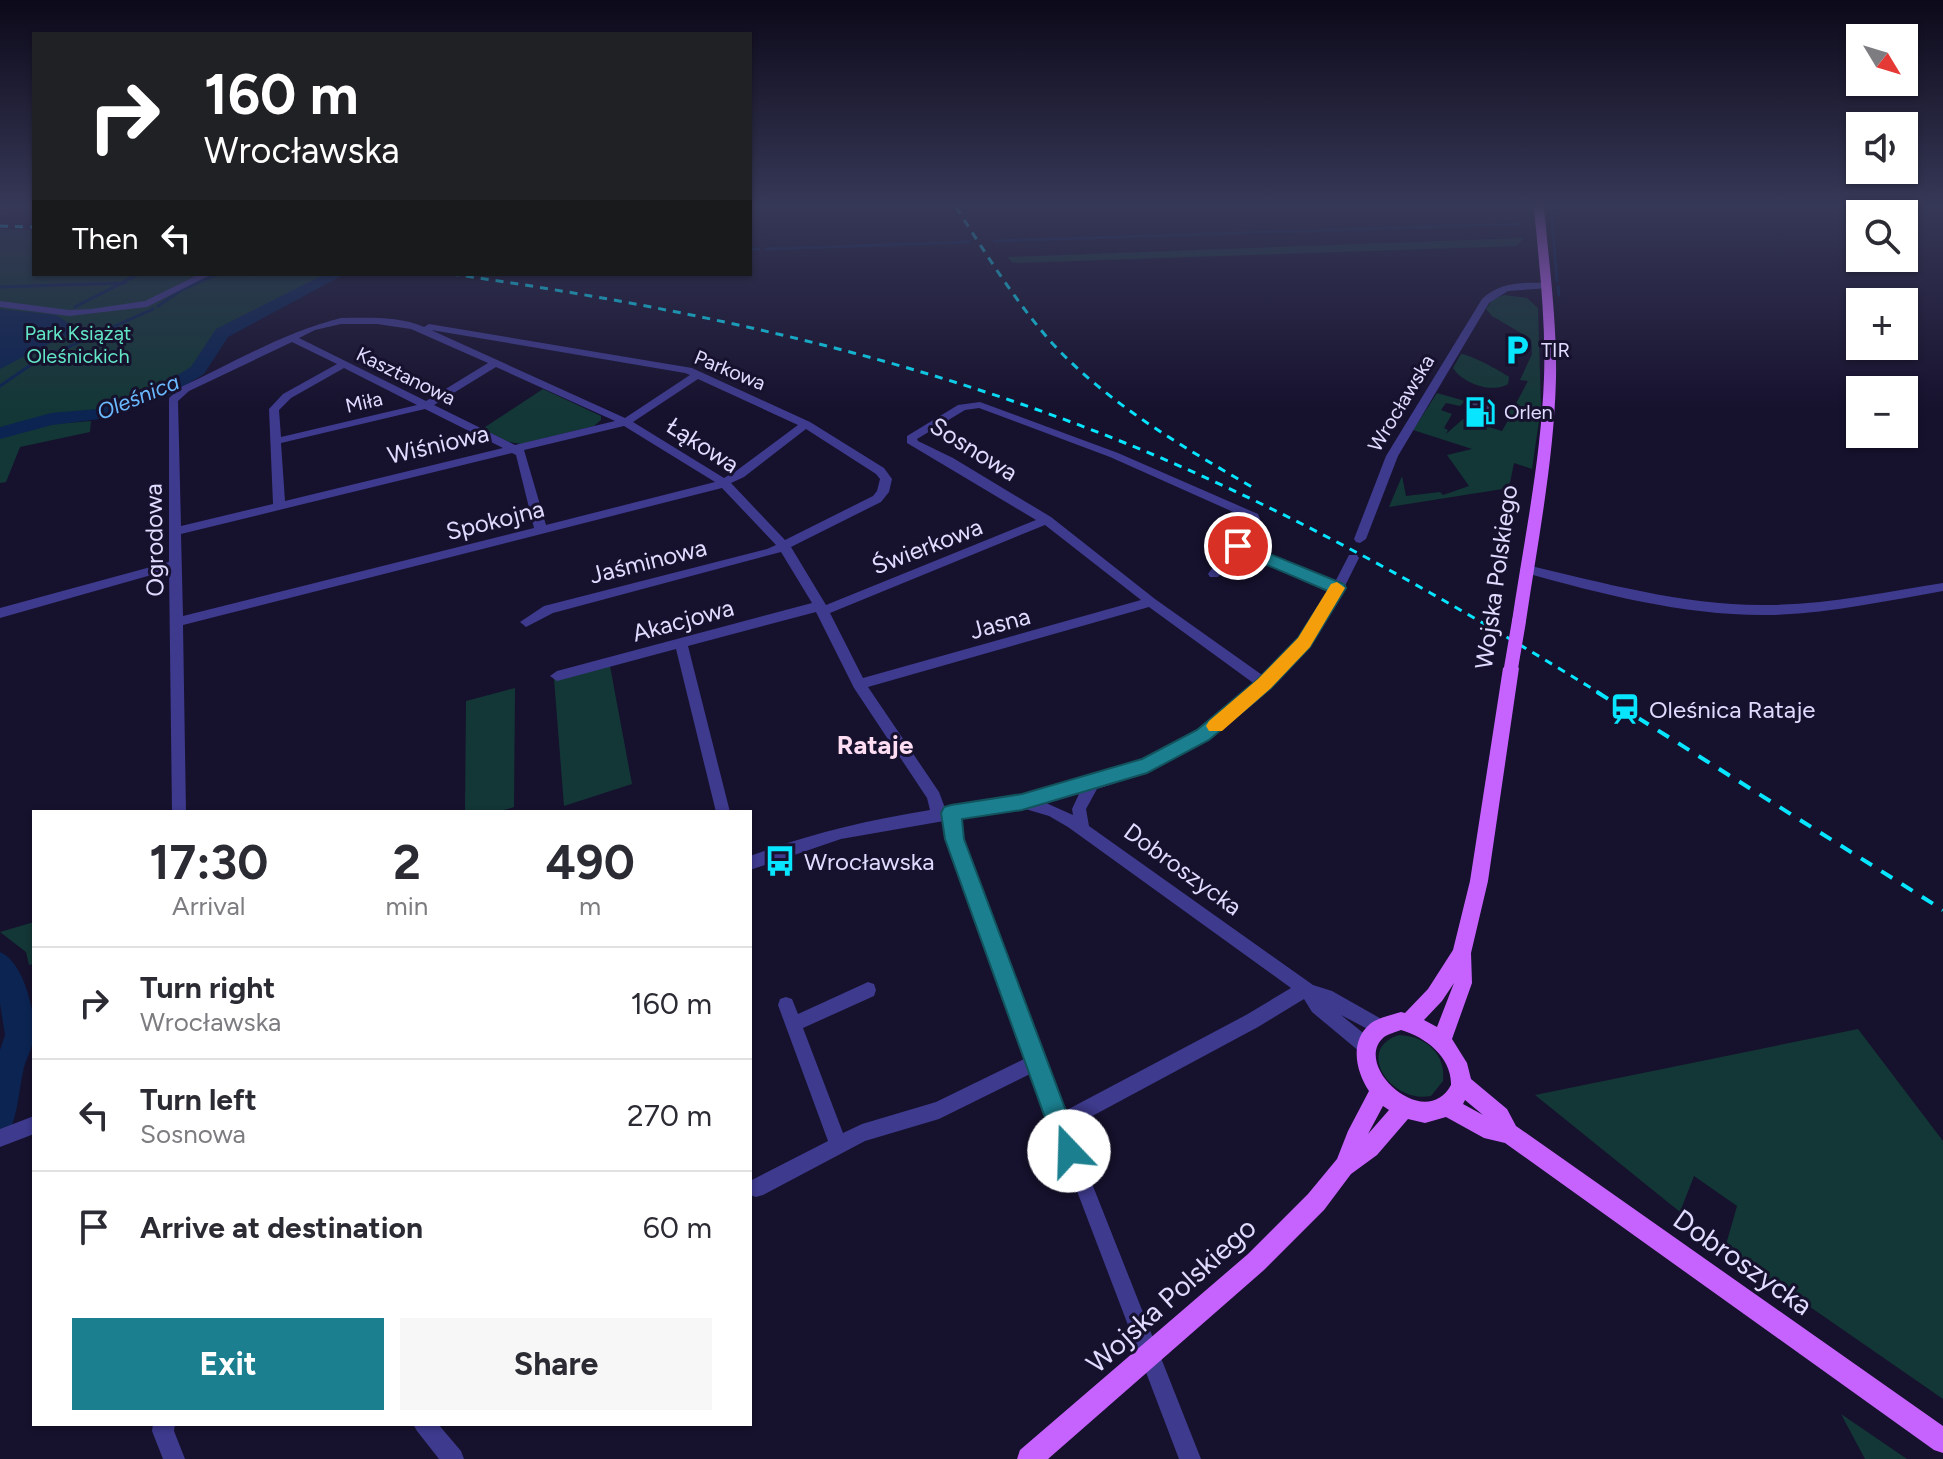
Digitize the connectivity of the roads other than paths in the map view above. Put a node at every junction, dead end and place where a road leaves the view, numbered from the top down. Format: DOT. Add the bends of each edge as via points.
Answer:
graph roads {
  1 [pos="1545,275"];
  2 [pos="203,276"];
  3 [pos="1546,291"];
  4 [pos="0,304"];
  5 [pos="413,326"];
  6 [pos="290,337"];
  7 [pos="491,337"];
  8 [pos="472,351"];
  9 [pos="497,362"];
  10 [pos="343,365"];
  11 [pos="698,374"];
  12 [pos="425,406"];
  13 [pos="626,422"];
  14 [pos="806,424"];
  15 [pos="277,441"];
  16 [pos="514,449"];
  17 [pos="724,483"];
  18 [pos="279,505"];
  19 [pos="1047,520"];
  20 [pos="177,531"];
  21 [pos="541,531"];
  22 [pos="1360,539"];
  23 [pos="1238,546"];
  24 [pos="784,547"];
  25 [pos="1353,558"];
  26 [pos="177,564"];
  27 [pos="1526,569"];
  28 [pos="1214,574"];
  29 [pos="1943,587"];
  30 [pos="1338,588"];
  31 [pos="1151,602"];
  32 [pos="822,608"];
  33 [pos="0,613"];
  34 [pos="177,622"];
  35 [pos="526,622"];
  36 [pos="681,644"];
  37 [pos="557,676"];
  38 [pos="859,684"];
  39 [pos="1265,684"];
  40 [pos="1092,784"];
  41 [pos="1022,802"];
  42 [pos="179,810"];
  43 [pos="722,810"];
  44 [pos="945,814"];
  45 [pos="1082,828"];
  46 [pos="752,862"];
  47 [pos="1462,953"];
  48 [pos="1305,989"];
  49 [pos="868,990"];
  50 [pos="786,1005"];
  51 [pos="1409,1022"];
  52 [pos="794,1024"];
  53 [pos="1379,1027"];
  54 [pos="1442,1040"];
  55 [pos="1366,1046"];
  56 [pos="1038,1061"];
  57 [pos="1460,1083"];
  58 [pos="1380,1091"];
  59 [pos="1447,1106"];
  60 [pos="1404,1108"];
  61 [pos="1059,1124"];
  62 [pos="1509,1133"];
  63 [pos="839,1145"];
  64 [pos="1344,1167"];
  65 [pos="756,1188"];
  66 [pos="1150,1356"];
  67 [pos="164,1426"];
  68 [pos="426,1426"];
  69 [pos="1943,1441"];
  70 [pos="174,1459"];
  71 [pos="453,1459"];
  72 [pos="1029,1459"];
  73 [pos="1190,1459"];
  1 -- 3 [label="main road, Wojska Polskiego"];
  2 -- 4 [label="street" via="147,304 78,314"];
  3 -- 22 [label="street, Wrocławska" via="1490,295 1397,446"];
  3 -- 27 [label="main road, Wojska Polskiego" via="1548,417"];
  5 -- 6 [label="street, Łąkowa" via="353,320"];
  5 -- 7 [label="street, Parkowa"];
  5 -- 8 [label="street, Łąkowa"];
  6 -- 10 [label="street, Kasztanowa"];
  6 -- 20 [label="street, Ogrodowa" via="173,400"];
  7 -- 8 [label="street"];
  7 -- 11 [label="street, Parkowa"];
  8 -- 9 [label="street, Łąkowa"];
  9 -- 12 [label="street, Miła"];
  9 -- 13 [label="street, Łąkowa"];
  10 -- 12 [label="street, Kasztanowa"];
  10 -- 15 [label="street" via="279,402 274,409"];
  11 -- 13 [label="street, Wiśniowa"];
  11 -- 14 [label="street, Parkowa"];
  12 -- 15 [label="street, Miła"];
  12 -- 16 [label="street, Kasztanowa"];
  13 -- 16 [label="street, Wiśniowa"];
  13 -- 17 [label="street, Łąkowa"];
  14 -- 17 [label="street, Spokojna"];
  14 -- 24 [label="street, Parkowa" via="880,471 886,485 877,499"];
  15 -- 18 [label="street"];
  16 -- 18 [label="street, Wiśniowa"];
  16 -- 21 [label="street" via="521,453"];
  17 -- 21 [label="street, Spokojna"];
  17 -- 24 [label="street, Łąkowa"];
  18 -- 20 [label="street, Wiśniowa"];
  19 -- 23 [label="street, Sosnowa" via="911,438 962,407 980,405 1114,455 1254,517 1256,525"];
  19 -- 31 [label="street, Sosnowa"];
  19 -- 32 [label="street, Świerkowa"];
  20 -- 26 [label="street, Ogrodowa"];
  21 -- 34 [label="street, Spokojna"];
  23 -- 28 [label="street, Sosnowa"];
  23 -- 30 [label="street"];
  24 -- 32 [label="street, Łąkowa"];
  24 -- 35 [label="street, Jaśminowa" via="549,609"];
  25 -- 30 [label="street"];
  26 -- 33 [label="street"];
  26 -- 34 [label="street, Ogrodowa"];
  27 -- 29 [label="street" via="1664,600 1738,609 1802,607"];
  27 -- 47 [label="main road, Wojska Polskiego, bridge" via="1479,881"];
  30 -- 39 [label="street" via="1304,643"];
  31 -- 38 [label="street, Jasna"];
  31 -- 39 [label="street, Sosnowa"];
  32 -- 36 [label="street, Akacjowa"];
  32 -- 38 [label="street, Łąkowa"];
  34 -- 42 [label="street, Ogrodowa"];
  36 -- 37 [label="street, Akacjowa"];
  36 -- 43 [label="street"];
  38 -- 44 [label="street, Łąkowa"];
  39 -- 40 [label="street" via="1185,747"];
  40 -- 41 [label="street"];
  40 -- 45 [label="street" via="1079,809"];
  41 -- 44 [label="street"];
  41 -- 45 [label="street, Dobroszycka" via="1053,811"];
  44 -- 46 [label="street" via="850,831"];
  44 -- 56 [label="street, Łąkowa"];
  45 -- 48 [label="street, Dobroszycka"];
  47 -- 51 [label="main road, Wojska Polskiego" via="1435,995"];
  47 -- 54 [label="main road, Wojska Polskiego" via="1463,983"];
  48 -- 53 [label="street, Dobroszycka"];
  48 -- 55 [label="street, Dobroszycka"];
  48 -- 61 [label="street"];
  49 -- 52 [label="street"];
  50 -- 52 [label="street"];
  51 -- 53 [label="main road"];
  51 -- 54 [label="main road"];
  52 -- 63 [label="street"];
  53 -- 55 [label="main road"];
  54 -- 57 [label="main road" via="1454,1056"];
  55 -- 58 [label="main road" via="1368,1066"];
  56 -- 61 [label="street, Łąkowa"];
  56 -- 63 [label="street" via="939,1110"];
  57 -- 59 [label="main road"];
  57 -- 62 [label="main road, Dobroszycka" via="1500,1116"];
  58 -- 60 [label="main road"];
  58 -- 64 [label="main road, Wojska Polskiego"];
  59 -- 60 [label="main road" via="1420,1112"];
  59 -- 62 [label="main road, Dobroszycka" via="1491,1131"];
  60 -- 64 [label="main road, Wojska Polskiego" via="1370,1148"];
  61 -- 66 [label="street, Łąkowa"];
  62 -- 69 [label="main road, Dobroszycka"];
  63 -- 65 [label="street"];
  64 -- 66 [label="main road, Wojska Polskiego" via="1284,1235"];
  66 -- 72 [label="main road, Wojska Polskiego"];
  66 -- 73 [label="street, Łąkowa"];
  67 -- 70 [label="street"];
  68 -- 71 [label="street"];
}
